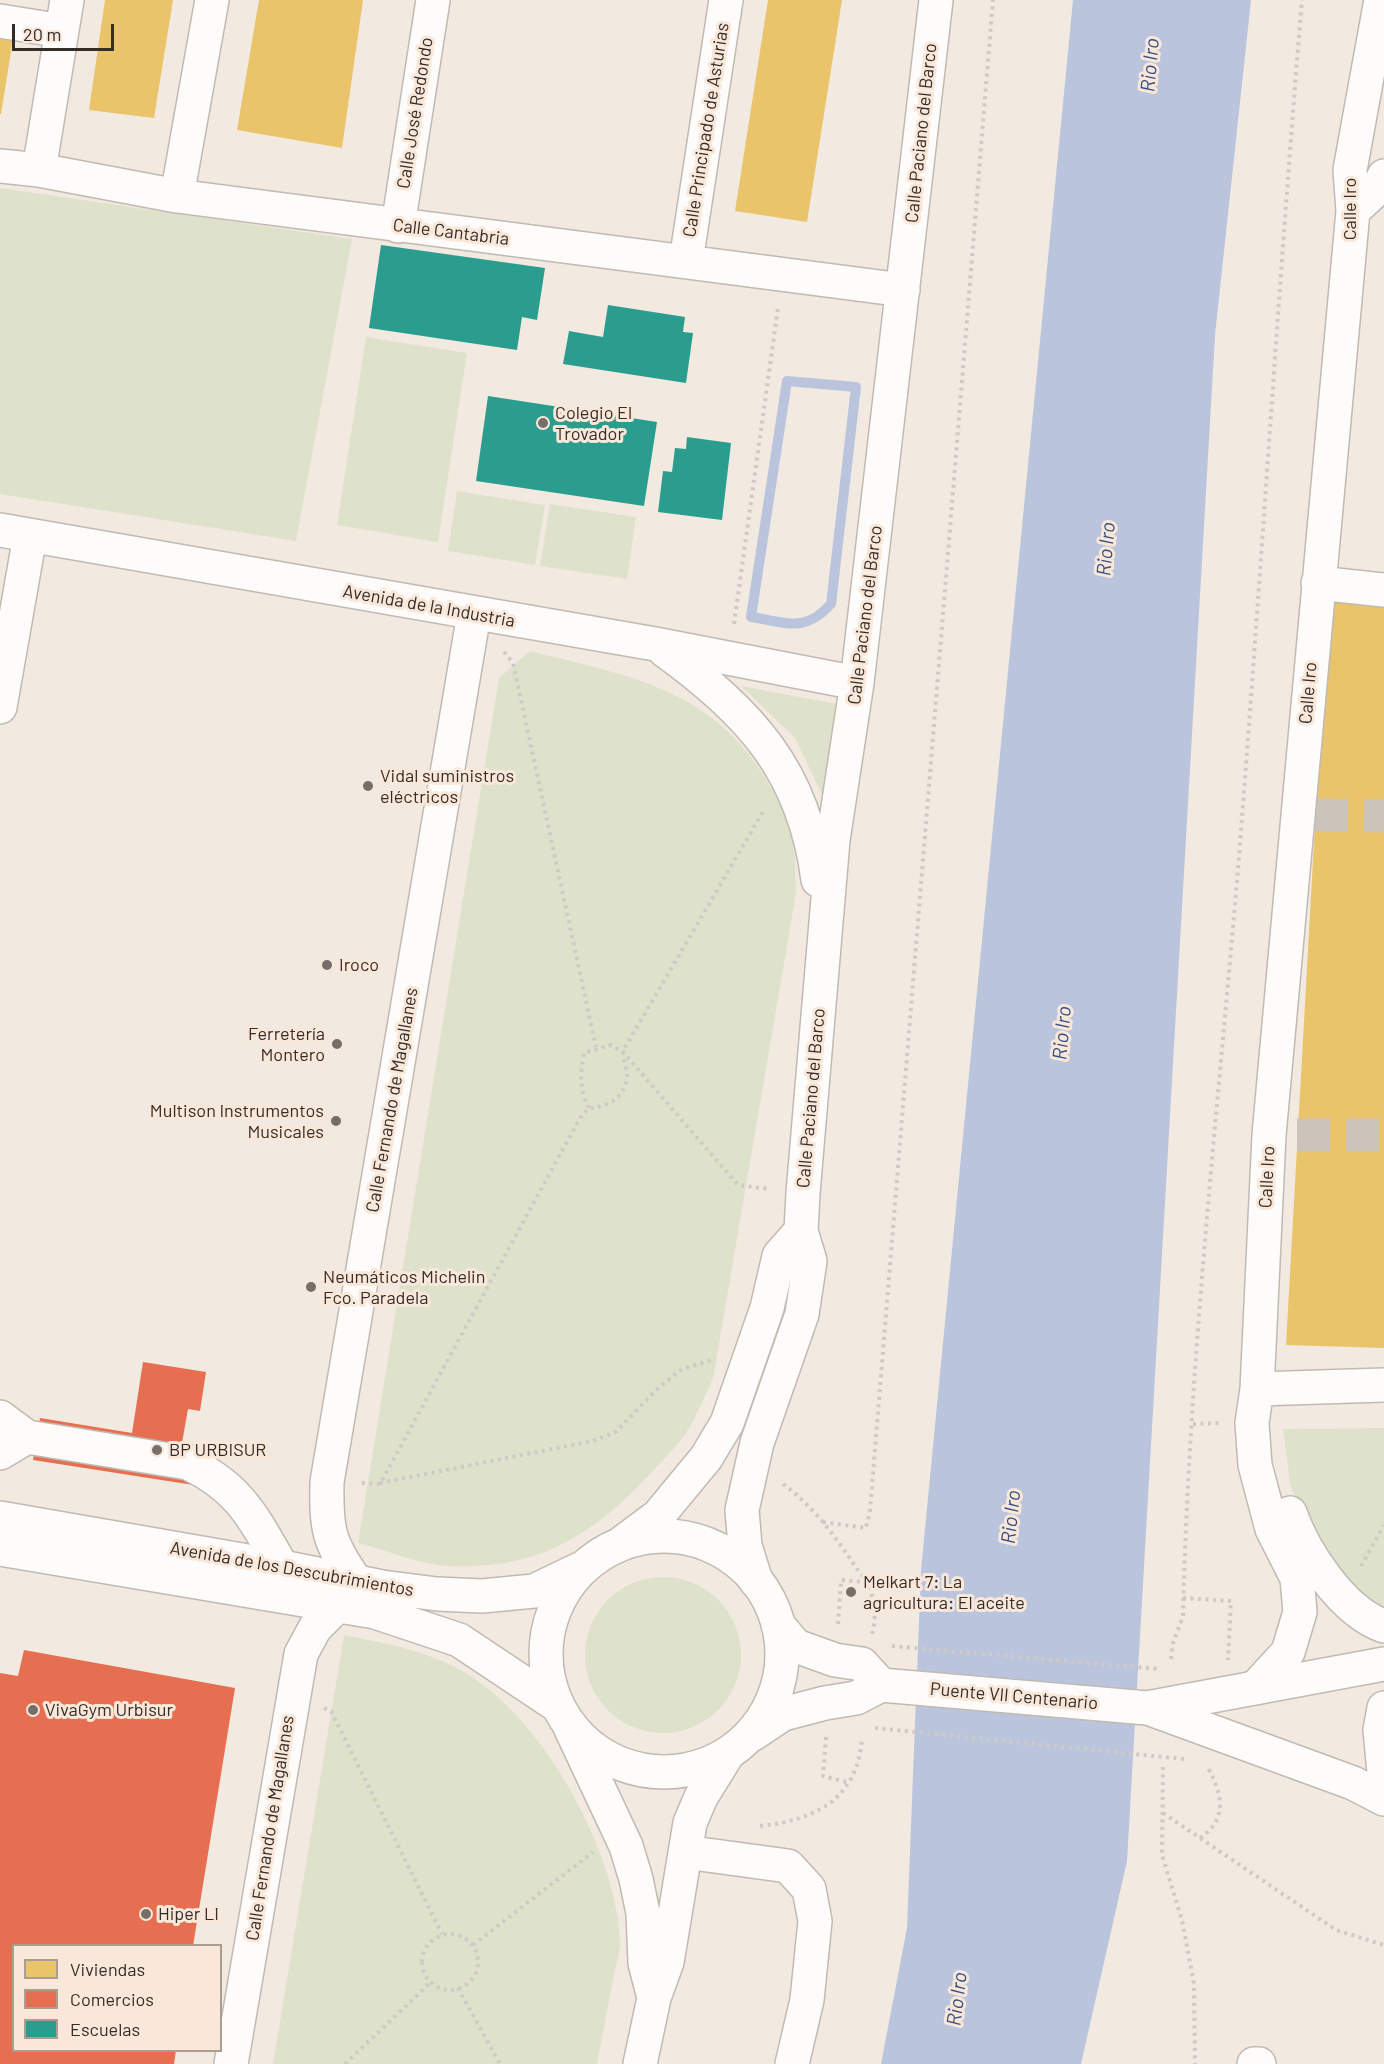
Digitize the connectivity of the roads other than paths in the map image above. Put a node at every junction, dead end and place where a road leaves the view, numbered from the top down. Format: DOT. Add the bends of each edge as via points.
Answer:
graph roads {
  1 [pos="212,0"];
  2 [pos="433,0"];
  3 [pos="726,0"];
  4 [pos="936,0"];
  5 [pos="1381,0"];
  6 [pos="65,15"];
  7 [pos="0,21"];
  8 [pos="1366,84"];
  9 [pos="1384,112"];
  10 [pos="0,166"];
  11 [pos="39,170"];
  12 [pos="1384,176"];
  13 [pos="177,196"];
  14 [pos="1353,211"];
  15 [pos="398,226"];
  16 [pos="686,261"];
  17 [pos="903,290"];
  18 [pos="15,533"];
  19 [pos="1318,583"];
  20 [pos="1384,590"];
  21 [pos="474,614"];
  22 [pos="655,644"];
  23 [pos="857,683"];
  24 [pos="0,708"];
  25 [pos="825,928"];
  26 [pos="801,1232"];
  27 [pos="1384,1385"];
  28 [pos="1257,1389"];
  29 [pos="0,1417"];
  30 [pos="13,1445"];
  31 [pos="0,1518"];
  32 [pos="623,1542"];
  33 [pos="0,1548"];
  34 [pos="282,1567"];
  35 [pos="581,1568"];
  36 [pos="756,1581"];
  37 [pos="346,1592"];
  38 [pos="778,1625"];
  39 [pos="1384,1626"];
  40 [pos="1384,1664"];
  41 [pos="881,1685"];
  42 [pos="1255,1688"];
  43 [pos="1147,1708"];
  44 [pos="1384,1708"];
  45 [pos="564,1716"];
  46 [pos="736,1747"];
  47 [pos="1384,1772"];
  48 [pos="1384,1799"];
  49 [pos="685,1852"];
  50 [pos="654,1998"];
  51 [pos="231,2064"];
  52 [pos="640,2064"];
  53 [pos="792,2064"];
  54 [pos="1254,2064"];
  55 [pos="1259,2064"];
  1 -- 13 [label="street"];
  2 -- 15 [label="street, Calle José Redondo"];
  3 -- 16 [label="street, Calle Principado de Asturias"];
  4 -- 17 [label="street, Calle Paciano del Barco"];
  5 -- 8 [label="street, Calle Iro"];
  6 -- 7 [label="street"];
  6 -- 11 [label="street"];
  8 -- 9 [label="street" via="1371,102"];
  8 -- 14 [label="street, Calle Iro" via="1350,170"];
  10 -- 11 [label="street, Calle Cantabria"];
  11 -- 13 [label="street, Calle Cantabria"];
  12 -- 14 [label="street" via="1379,187"];
  13 -- 15 [label="street, Calle Cantabria"];
  14 -- 19 [label="street, Calle Iro"];
  15 -- 16 [label="street, Calle Cantabria"];
  16 -- 17 [label="street, Calle Cantabria"];
  17 -- 23 [label="street, Calle Paciano del Barco"];
  18 -- 21 [label="street, Avenida de la Industria"];
  18 -- 24 [label="street"];
  19 -- 20 [label="street"];
  19 -- 28 [label="street, Calle Iro" via="1307,814 1283,1135"];
  21 -- 22 [label="street, Avenida de la Industria"];
  21 -- 37 [label="street, Calle Fernando de Magallanes" via="327,1482 326,1523"];
  22 -- 23 [label="street, Avenida de la Industria"];
  22 -- 25 [label="street" via="704,679 779,761 797,795 814,851"];
  23 -- 25 [label="street, Calle Paciano del Barco" via="833,840"];
  25 -- 26 [label="street, Calle Paciano del Barco"];
  26 -- 32 [label="street" via="779,1256 767,1308 727,1424 706,1458 658,1516"];
  26 -- 36 [label="street, Calle Paciano del Barco" via="810,1261 802,1314 757,1443 742,1510 745,1546"];
  27 -- 28 [label="street"];
  28 -- 39 [label="street, Calle Iro" via="1280,1486 1294,1525 1338,1593 1370,1621"];
  28 -- 42 [label="street, Calle Iro" via="1252,1423 1255,1465 1272,1529 1297,1578 1300,1612 1288,1652"];
  29 -- 30 [label="street"];
  30 -- 34 [label="street" via="188,1463 234,1491"];
  31 -- 34 [label="street, Avenida de los Descubrimientos"];
  32 -- 35 [label="street"];
  32 -- 36 [label="street" via="655,1536 696,1539 739,1563"];
  33 -- 37 [label="street, Avenida de los Descubrimientos"];
  34 -- 37 [label="street, Avenida de los Descubrimientos"];
  35 -- 37 [label="street, Avenida de los Descubrimientos" via="534,1590 482,1596 382,1587"];
  35 -- 45 [label="street" via="554,1609 547,1633 549,1683"];
  36 -- 38 [label="street" via="770,1602"];
  37 -- 45 [label="street, Avenida de los Descubrimientos" via="375,1612 459,1640"];
  37 -- 51 [label="street, Calle Fernando de Magallanes" via="315,1628 301,1654"];
  38 -- 41 [label="street" via="796,1646 835,1660 862,1664"];
  38 -- 46 [label="street" via="782,1650 774,1698 762,1720"];
  40 -- 42 [label="street"];
  41 -- 43 [label="street, Puente VII Centenario"];
  41 -- 46 [label="street" via="856,1698 783,1714"];
  42 -- 43 [label="street"];
  43 -- 48 [label="street"];
  44 -- 47 [label="street" via="1380,1730"];
  45 -- 46 [label="street, Avenida de los Descubrimientos" via="588,1745 608,1758 656,1773 681,1772 705,1765"];
  45 -- 50 [label="street" via="626,1846 643,1913 645,1963"];
  46 -- 49 [label="street" via="701,1797 690,1823"];
  49 -- 50 [label="street" via="667,1962"];
  49 -- 53 [label="street" via="788,1866 810,1889 815,1921 807,2000"];
  50 -- 52 [label="street"];
  54 -- 55 [label="street"];
}
